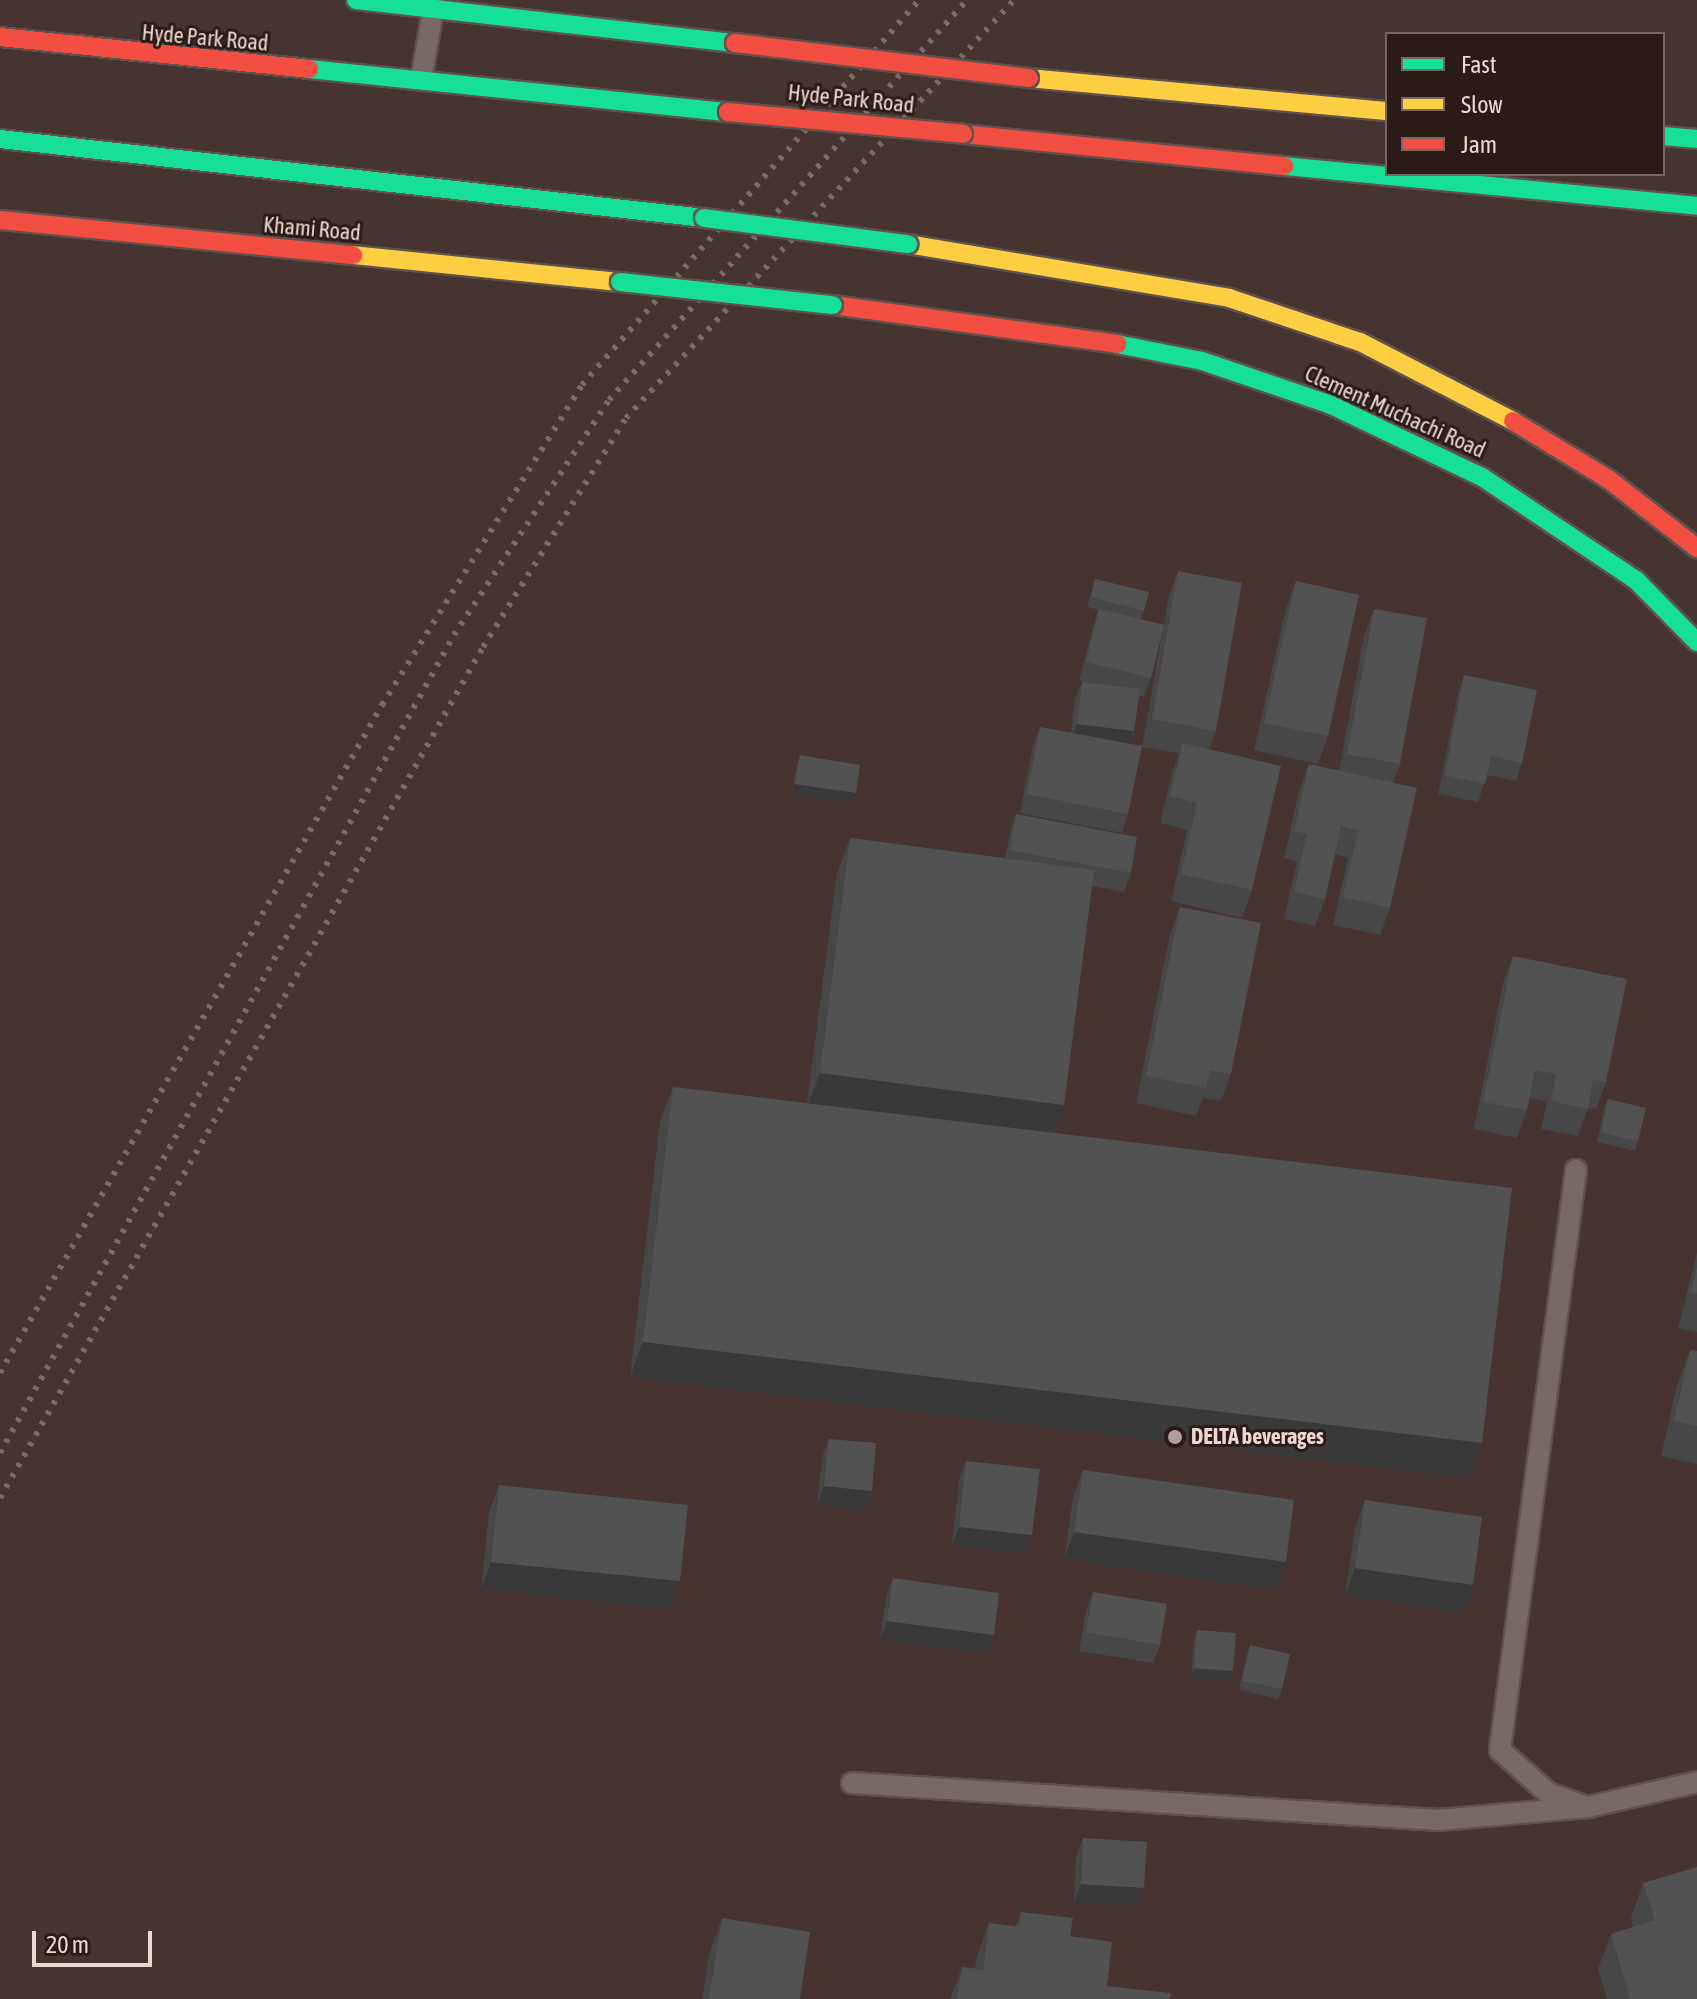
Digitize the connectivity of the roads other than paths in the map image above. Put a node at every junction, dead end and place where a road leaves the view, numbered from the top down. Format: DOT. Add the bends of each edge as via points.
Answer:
graph roads {
  1 [pos="356,0"];
  2 [pos="434,5"];
  3 [pos="0,37"];
  4 [pos="421,80"];
  5 [pos="1385,111"];
  6 [pos="1665,136"];
  7 [pos="0,139"];
  8 [pos="1697,139"];
  9 [pos="1385,175"];
  10 [pos="1391,176"];
  11 [pos="1697,206"];
  12 [pos="0,220"];
  13 [pos="833,305"];
  14 [pos="1697,548"];
  15 [pos="1697,642"];
  16 [pos="1576,1170"];
  17 [pos="1697,1782"];
  18 [pos="852,1783"];
  19 [pos="1588,1807"];
  1 -- 2 [label="main road, Hyde Park Road"];
  2 -- 4 [label="lane"];
  2 -- 5 [label="main road, Hyde Park Road, bridge" via="1029,78"];
  3 -- 4 [label="main road, Hyde Park Road"];
  4 -- 9 [label="main road, Hyde Park Road, bridge"];
  6 -- 8 [label="main road"];
  7 -- 14 [label="main road, Clement Muchachi Road, bridge" via="908,244 1229,298 1360,342 1476,398 1595,470"];
  10 -- 11 [label="main road, Hyde Park Road, bridge"];
  12 -- 13 [label="main road, Khami Road, bridge"];
  13 -- 15 [label="main road, Clement Muchachi Road" via="1044,330 1174,355 1331,405 1482,477 1636,580"];
  16 -- 19 [label="lane" via="1500,1750 1548,1793"];
  17 -- 19 [label="lane"];
  18 -- 19 [label="lane" via="1424,1820"];
}
